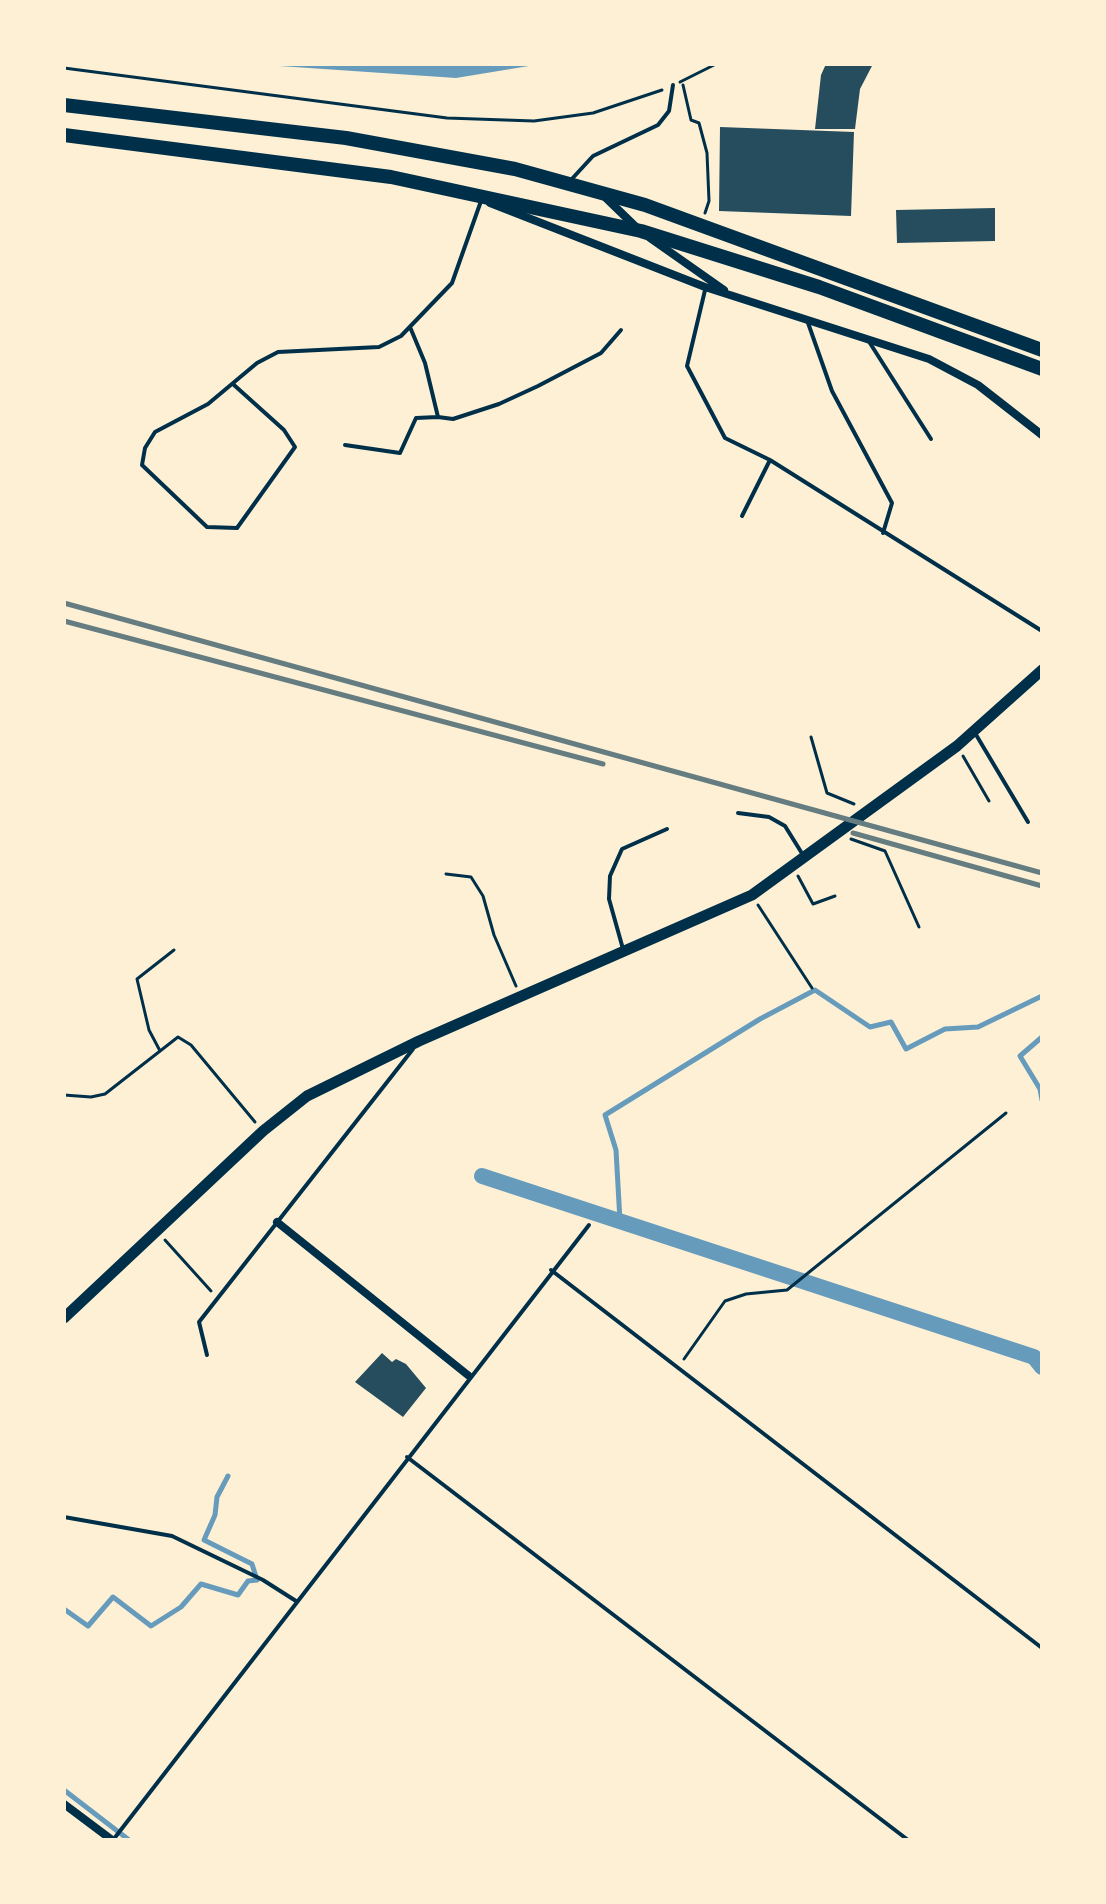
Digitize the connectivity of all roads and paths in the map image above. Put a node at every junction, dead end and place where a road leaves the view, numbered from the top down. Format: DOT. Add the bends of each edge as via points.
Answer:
graph roads {
  1 [pos="716,64"];
  2 [pos="64,68"];
  3 [pos="683,81"];
  4 [pos="673,85"];
  5 [pos="64,105"];
  6 [pos="64,135"];
  7 [pos="568,183"];
  8 [pos="598,191"];
  9 [pos="482,199"];
  10 [pos="701,225"];
  11 [pos="641,231"];
  12 [pos="707,283"];
  13 [pos="807,318"];
  14 [pos="410,327"];
  15 [pos="621,330"];
  16 [pos="867,338"];
  17 [pos="1042,350"];
  18 [pos="1042,369"];
  19 [pos="234,385"];
  20 [pos="438,417"];
  21 [pos="1042,435"];
  22 [pos="931,439"];
  23 [pos="345,445"];
  24 [pos="770,460"];
  25 [pos="742,516"];
  26 [pos="883,533"];
  27 [pos="1042,631"];
  28 [pos="1042,670"];
  29 [pos="974,731"];
  30 [pos="811,737"];
  31 [pos="957,746"];
  32 [pos="989,801"];
  33 [pos="869,810"];
  34 [pos="738,813"];
  35 [pos="1028,822"];
  36 [pos="667,829"];
  37 [pos="839,832"];
  38 [pos="805,857"];
  39 [pos="793,865"];
  40 [pos="446,874"];
  41 [pos="752,895"];
  42 [pos="835,896"];
  43 [pos="919,927"];
  44 [pos="174,950"];
  45 [pos="624,952"];
  46 [pos="812,988"];
  47 [pos="521,997"];
  48 [pos="419,1041"];
  49 [pos="159,1049"];
  50 [pos="64,1095"];
  51 [pos="1006,1113"];
  52 [pos="263,1131"];
  53 [pos="277,1222"];
  54 [pos="589,1225"];
  55 [pos="157,1231"];
  56 [pos="551,1270"];
  57 [pos="216,1297"];
  58 [pos="64,1318"];
  59 [pos="207,1355"];
  60 [pos="678,1368"];
  61 [pos="469,1376"];
  62 [pos="407,1457"];
  63 [pos="64,1517"];
  64 [pos="296,1601"];
  65 [pos="1042,1648"];
  66 [pos="64,1804"];
  67 [pos="112,1840"];
  68 [pos="908,1840"];
  1 -- 3 [label="path"];
  2 -- 4 [label="path" via="447,118 520,120 593,113"];
  3 -- 4 [label="path"];
  3 -- 10 [label="path" via="691,120 699,123 707,153 709,201"];
  4 -- 7 [label="lane" via="669,111 658,125 593,156"];
  5 -- 7 [label="main road" via="346,138"];
  6 -- 9 [label="main road" via="391,177"];
  7 -- 8 [label="main road"];
  8 -- 10 [label="main road"];
  8 -- 11 [label="street"];
  9 -- 11 [label="main road"];
  9 -- 12 [label="street"];
  9 -- 14 [label="lane" via="452,283"];
  10 -- 17 [label="main road"];
  11 -- 12 [label="street"];
  11 -- 18 [label="main road" via="819,287"];
  12 -- 13 [label="street"];
  12 -- 24 [label="lane" via="687,366 725,438"];
  13 -- 16 [label="street"];
  13 -- 26 [label="lane" via="832,391 892,503"];
  14 -- 19 [label="lane" via="379,347 278,352"];
  14 -- 20 [label="lane"];
  15 -- 20 [label="lane" via="601,353 499,404 453,419"];
  16 -- 21 [label="street" via="929,359 978,385"];
  16 -- 22 [label="lane"];
  19 -- 19 [label="lane" via="155,432 145,448 142,465 207,527 237,528 295,447 284,430"];
  20 -- 23 [label="lane" via="416,418 400,453"];
  24 -- 25 [label="lane"];
  24 -- 26 [label="lane"];
  26 -- 27 [label="lane"];
  28 -- 29 [label="street"];
  29 -- 31 [label="street"];
  29 -- 35 [label="lane"];
  30 -- 33 [label="path" via="827,793"];
  31 -- 32 [label="path"];
  31 -- 33 [label="street"];
  33 -- 37 [label="street"];
  34 -- 38 [label="lane" via="769,817 785,826"];
  36 -- 45 [label="lane" via="622,849 610,876 609,899"];
  37 -- 38 [label="street"];
  37 -- 43 [label="path" via="885,851"];
  38 -- 39 [label="street"];
  39 -- 41 [label="street"];
  39 -- 42 [label="path" via="813,904"];
  40 -- 47 [label="path" via="471,877 483,896"];
  41 -- 45 [label="street"];
  41 -- 46 [label="path"];
  44 -- 49 [label="path" via="137,979"];
  45 -- 47 [label="street"];
  47 -- 48 [label="street"];
  48 -- 52 [label="street" via="332,1080"];
  48 -- 53 [label="lane"];
  49 -- 50 [label="path" via="105,1094"];
  49 -- 52 [label="path" via="178,1037 191,1045"];
  51 -- 60 [label="path" via="787,1290 725,1301"];
  52 -- 55 [label="street"];
  53 -- 57 [label="lane"];
  53 -- 61 [label="street"];
  54 -- 56 [label="lane"];
  55 -- 57 [label="path"];
  55 -- 58 [label="street"];
  56 -- 60 [label="lane"];
  56 -- 61 [label="lane"];
  57 -- 59 [label="lane" via="199,1322"];
  60 -- 65 [label="lane"];
  61 -- 62 [label="lane"];
  62 -- 64 [label="lane"];
  62 -- 68 [label="lane"];
  63 -- 64 [label="lane" via="172,1536"];
  64 -- 67 [label="lane"];
  66 -- 67 [label="street"];
}
